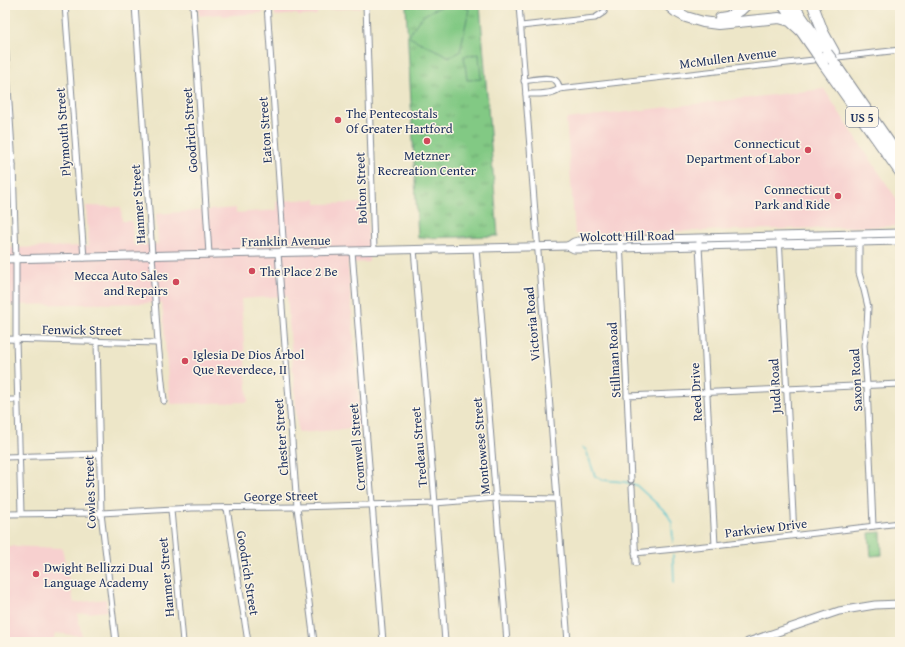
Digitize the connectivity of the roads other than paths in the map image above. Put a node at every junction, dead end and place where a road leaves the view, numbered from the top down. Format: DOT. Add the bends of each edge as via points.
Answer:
graph roads {
  1 [pos="65,5"];
  2 [pos="135,5"];
  3 [pos="193,5"];
  4 [pos="267,5"];
  5 [pos="366,5"];
  6 [pos="519,5"];
  7 [pos="668,5"];
  8 [pos="676,5"];
  9 [pos="746,5"];
  10 [pos="783,5"];
  11 [pos="794,5"];
  12 [pos="813,5"];
  13 [pos="604,12"];
  14 [pos="521,26"];
  15 [pos="800,30"];
  16 [pos="5,41"];
  17 [pos="900,50"];
  18 [pos="829,57"];
  19 [pos="524,81"];
  20 [pos="6,87"];
  21 [pos="559,89"];
  22 [pos="526,94"];
  23 [pos="900,158"];
  24 [pos="13,165"];
  25 [pos="5,166"];
  26 [pos="900,172"];
  27 [pos="900,233"];
  28 [pos="859,234"];
  29 [pos="779,236"];
  30 [pos="699,238"];
  31 [pos="620,240"];
  32 [pos="900,241"];
  33 [pos="859,242"];
  34 [pos="780,244"];
  35 [pos="537,246"];
  36 [pos="568,246"];
  37 [pos="699,246"];
  38 [pos="476,248"];
  39 [pos="620,248"];
  40 [pos="414,249"];
  41 [pos="374,250"];
  42 [pos="352,251"];
  43 [pos="281,253"];
  44 [pos="209,254"];
  45 [pos="152,256"];
  46 [pos="84,258"];
  47 [pos="5,259"];
  48 [pos="16,259"];
  49 [pos="5,339"];
  50 [pos="16,339"];
  51 [pos="98,341"];
  52 [pos="158,343"];
  53 [pos="900,384"];
  54 [pos="867,385"];
  55 [pos="786,390"];
  56 [pos="708,392"];
  57 [pos="627,396"];
  58 [pos="5,400"];
  59 [pos="18,400"];
  60 [pos="164,401"];
  61 [pos="100,454"];
  62 [pos="5,457"];
  63 [pos="19,457"];
  64 [pos="631,480"];
  65 [pos="632,487"];
  66 [pos="496,498"];
  67 [pos="557,499"];
  68 [pos="435,503"];
  69 [pos="372,505"];
  70 [pos="297,507"];
  71 [pos="227,508"];
  72 [pos="171,510"];
  73 [pos="21,513"];
  74 [pos="101,513"];
  75 [pos="5,514"];
  76 [pos="900,524"];
  77 [pos="873,526"];
  78 [pos="794,535"];
  79 [pos="715,545"];
  80 [pos="635,553"];
  81 [pos="636,562"];
  82 [pos="900,604"];
  83 [pos="116,642"];
  84 [pos="183,642"];
  85 [pos="248,642"];
  86 [pos="314,642"];
  87 [pos="383,642"];
  88 [pos="445,642"];
  89 [pos="507,642"];
  90 [pos="568,642"];
  91 [pos="748,642"];
  1 -- 46 [label="street, Plymouth Street"];
  2 -- 45 [label="street, Hanmer Street"];
  3 -- 44 [label="street, Goodrich Street"];
  4 -- 43 [label="street, Eaton Street"];
  5 -- 41 [label="street, Bolton Street"];
  6 -- 14 [label="street, Victoria Road"];
  7 -- 15 [label="highway" via="686,16 712,24 779,18 790,21"];
  8 -- 9 [label="highway" via="696,15 720,18 733,16"];
  10 -- 15 [label="highway, US 5"];
  11 -- 18 [label="highway, US 5"];
  12 -- 18 [label="highway"];
  13 -- 14 [label="street" via="594,18"];
  14 -- 19 [label="street, Victoria Road"];
  15 -- 18 [label="highway, US 5"];
  16 -- 20 [label="street"];
  17 -- 21 [label="street, McMullen Avenue"];
  18 -- 23 [label="highway, US 5"];
  18 -- 26 [label="highway, US 5"];
  19 -- 21 [label="street" via="546,78 555,80"];
  19 -- 22 [label="street, Victoria Road"];
  20 -- 24 [label="street"];
  21 -- 22 [label="street, McMullen Avenue"];
  22 -- 35 [label="street, Victoria Road"];
  24 -- 25 [label="street"];
  24 -- 48 [label="street"];
  27 -- 28 [label="main road, Wolcott Hill Road"];
  28 -- 29 [label="main road, Wolcott Hill Road"];
  28 -- 33 [label="street, Saxon Road"];
  29 -- 30 [label="main road, Wolcott Hill Road"];
  29 -- 34 [label="street, Judd Road"];
  30 -- 31 [label="main road, Wolcott Hill Road"];
  30 -- 37 [label="street, Reed Drive"];
  31 -- 36 [label="main road, Wolcott Hill Road" via="576,241"];
  31 -- 39 [label="street, Stillman Road"];
  32 -- 33 [label="main road, Wolcott Hill Road"];
  33 -- 34 [label="main road, Wolcott Hill Road"];
  33 -- 54 [label="street, Saxon Road" via="859,273 868,307 864,345"];
  34 -- 37 [label="main road, Wolcott Hill Road"];
  34 -- 55 [label="street, Judd Road"];
  35 -- 36 [label="main road, Franklin Avenue"];
  35 -- 38 [label="main road, Franklin Avenue"];
  35 -- 67 [label="street, Victoria Road"];
  36 -- 39 [label="main road, Wolcott Hill Road" via="577,249"];
  37 -- 39 [label="main road, Wolcott Hill Road"];
  37 -- 56 [label="street, Reed Drive"];
  38 -- 40 [label="main road, Franklin Avenue"];
  38 -- 66 [label="street, Montowese Street"];
  39 -- 57 [label="street, Stillman Road"];
  40 -- 41 [label="main road, Franklin Avenue"];
  40 -- 68 [label="street, Tredeau Street"];
  41 -- 42 [label="main road, Franklin Avenue"];
  42 -- 43 [label="main road, Franklin Avenue"];
  42 -- 69 [label="street, Cromwell Street"];
  43 -- 44 [label="main road, Franklin Avenue"];
  43 -- 70 [label="street, Chester Street"];
  44 -- 45 [label="main road, Franklin Avenue"];
  45 -- 46 [label="main road, Franklin Avenue"];
  45 -- 52 [label="street, Hanmer Street"];
  46 -- 48 [label="main road, Franklin Avenue"];
  47 -- 48 [label="main road, Franklin Avenue"];
  48 -- 50 [label="street"];
  49 -- 50 [label="street, Fenwick Street"];
  50 -- 51 [label="street, Fenwick Street"];
  50 -- 59 [label="street"];
  51 -- 52 [label="street, Fenwick Street"];
  51 -- 61 [label="street, Cowles Street"];
  52 -- 60 [label="street, Hanmer Street"];
  53 -- 54 [label="street"];
  54 -- 55 [label="street"];
  54 -- 77 [label="street, Saxon Road"];
  55 -- 56 [label="street"];
  55 -- 78 [label="street, Judd Road"];
  56 -- 57 [label="street"];
  56 -- 79 [label="street, Reed Drive"];
  57 -- 64 [label="street, Stillman Road"];
  58 -- 59 [label="street"];
  59 -- 63 [label="street"];
  61 -- 63 [label="street"];
  61 -- 74 [label="street, Cowles Street"];
  62 -- 63 [label="street"];
  63 -- 73 [label="street"];
  65 -- 80 [label="street"];
  66 -- 67 [label="street, George Street"];
  66 -- 68 [label="street, George Street"];
  66 -- 89 [label="street, Montowese Street"];
  67 -- 90 [label="street, Victoria Road"];
  68 -- 69 [label="street, George Street"];
  68 -- 88 [label="street, Tredeau Street"];
  69 -- 70 [label="street, George Street"];
  69 -- 87 [label="street, Cromwell Street"];
  70 -- 71 [label="street, George Street"];
  70 -- 86 [label="street, Chester Street"];
  71 -- 72 [label="street, George Street"];
  71 -- 85 [label="street, Goodrich Street"];
  72 -- 74 [label="street, George Street"];
  72 -- 84 [label="street, Hanmer Street"];
  73 -- 74 [label="street, George Street"];
  73 -- 75 [label="street, George Street"];
  74 -- 83 [label="street, Cowles Street"];
  76 -- 77 [label="street, Parkview Drive"];
  77 -- 78 [label="street, Parkview Drive"];
  78 -- 79 [label="street, Parkview Drive"];
  79 -- 80 [label="street, Parkview Drive"];
  80 -- 81 [label="street"];
  82 -- 91 [label="main road" via="839,611"];
}
